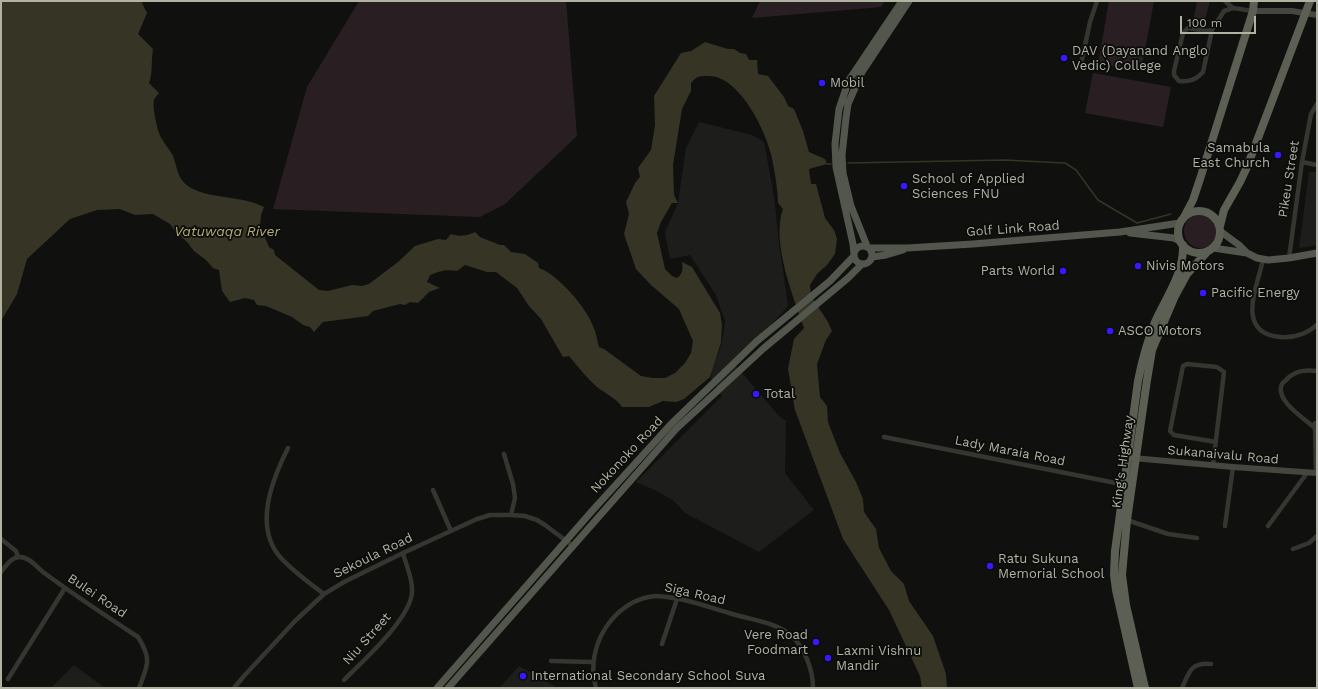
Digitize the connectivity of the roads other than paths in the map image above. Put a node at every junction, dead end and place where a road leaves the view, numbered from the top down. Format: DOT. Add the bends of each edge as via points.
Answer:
graph roads {
  1 [pos="902,1"];
  2 [pos="909,1"];
  3 [pos="1097,1"];
  4 [pos="1224,1"];
  5 [pos="1254,1"];
  6 [pos="1310,1"];
  7 [pos="1233,8"];
  8 [pos="1253,11"];
  9 [pos="1306,13"];
  10 [pos="1317,16"];
  11 [pos="1212,30"];
  12 [pos="1081,64"];
  13 [pos="1317,104"];
  14 [pos="1302,162"];
  15 [pos="1317,165"];
  16 [pos="1181,221"];
  17 [pos="1220,229"];
  18 [pos="1120,232"];
  19 [pos="1182,243"];
  20 [pos="868,247"];
  21 [pos="907,248"];
  22 [pos="1210,250"];
  23 [pos="1247,253"];
  24 [pos="1317,253"];
  25 [pos="854,255"];
  26 [pos="872,257"];
  27 [pos="1289,258"];
  28 [pos="1263,260"];
  29 [pos="862,264"];
  30 [pos="1317,325"];
  31 [pos="1317,371"];
  32 [pos="692,409"];
  33 [pos="884,438"];
  34 [pos="1216,442"];
  35 [pos="288,448"];
  36 [pos="504,454"];
  37 [pos="1132,458"];
  38 [pos="1213,465"];
  39 [pos="1233,467"];
  40 [pos="1307,473"];
  41 [pos="1316,473"];
  42 [pos="1128,485"];
  43 [pos="433,490"];
  44 [pos="511,515"];
  45 [pos="1127,520"];
  46 [pos="1225,526"];
  47 [pos="1268,526"];
  48 [pos="451,531"];
  49 [pos="1317,536"];
  50 [pos="1197,538"];
  51 [pos="1,539"];
  52 [pos="566,541"];
  53 [pos="573,546"];
  54 [pos="1293,549"];
  55 [pos="403,553"];
  56 [pos="18,557"];
  57 [pos="1,572"];
  58 [pos="64,588"];
  59 [pos="324,594"];
  60 [pos="677,599"];
  61 [pos="662,644"];
  62 [pos="551,661"];
  63 [pos="593,662"];
  64 [pos="1211,664"];
  65 [pos="8,679"];
  66 [pos="344,680"];
  67 [pos="139,688"];
  68 [pos="234,688"];
  69 [pos="437,688"];
  70 [pos="448,688"];
  71 [pos="596,688"];
  72 [pos="813,688"];
  73 [pos="1138,688"];
  74 [pos="1145,688"];
  75 [pos="1182,688"];
  1 -- 25 [label="main road" via="849,80 839,109 835,144 836,167"];
  2 -- 20 [label="main road" via="862,72 848,104 842,155 843,173 851,206"];
  3 -- 12 [label="street"];
  4 -- 7 [label="street"];
  5 -- 8 [label="highway"];
  6 -- 9 [label="highway"];
  7 -- 8 [label="street"];
  7 -- 11 [label="street" via="1224,11"];
  8 -- 9 [label="main road"];
  8 -- 16 [label="highway" via="1193,200"];
  9 -- 10 [label="main road"];
  9 -- 17 [label="highway" via="1247,167 1224,210"];
  11 -- 11 [label="street" via="1203,72 1192,80 1179,81 1174,71 1182,32 1188,28"];
  13 -- 14 [label="street, Pikeu Street" via="1311,114"];
  14 -- 15 [label="street"];
  14 -- 27 [label="street, Pikeu Street"];
  16 -- 17 [label="highway" via="1188,214 1207,212 1217,220"];
  16 -- 18 [label="main road, Golf Link Road"];
  16 -- 19 [label="highway" via="1178,229"];
  17 -- 22 [label="highway" via="1220,237"];
  17 -- 23 [label="main road"];
  18 -- 19 [label="main road, Golf Link Road" via="1174,238"];
  18 -- 21 [label="main road, Golf Link Road"];
  19 -- 22 [label="highway" via="1194,252"];
  19 -- 37 [label="highway, King's Highway" via="1183,255 1178,273 1155,322 1144,354 1138,382"];
  20 -- 21 [label="main road, Golf Link Road"];
  20 -- 25 [label="main road" via="858,247"];
  20 -- 26 [label="main road"];
  21 -- 26 [label="main road, Golf Link Road" via="886,256"];
  22 -- 23 [label="main road"];
  22 -- 37 [label="highway, King's Highway" via="1183,281 1155,342"];
  23 -- 28 [label="main road"];
  24 -- 27 [label="main road"];
  25 -- 29 [label="main road" via="857,262"];
  25 -- 32 [label="main road, Nokonoko Road" via="840,272 757,341"];
  26 -- 29 [label="main road" via="868,263"];
  27 -- 28 [label="main road"];
  28 -- 30 [label="street" via="1252,307 1252,319 1257,327 1263,333 1286,338 1303,334"];
  29 -- 32 [label="main road, Nokonoko Road"];
  31 -- 41 [label="street" via="1294,373 1282,384 1280,392 1284,402 1315,425"];
  32 -- 52 [label="main road, Nokonoko Road" via="671,424"];
  32 -- 53 [label="main road, Nokonoko Road"];
  33 -- 42 [label="street, Lady Maraia Road"];
  34 -- 34 [label="street" via="1224,372 1217,367 1187,364 1184,366 1170,431 1174,435"];
  34 -- 38 [label="street"];
  35 -- 59 [label="street" via="278,469 266,511 266,523 272,544 280,557"];
  36 -- 44 [label="street" via="515,498"];
  37 -- 38 [label="main road, Sukanaivalu Road"];
  37 -- 42 [label="highway, King's Highway"];
  38 -- 39 [label="main road, Sukanaivalu Road"];
  39 -- 40 [label="main road, Sukanaivalu Road"];
  39 -- 46 [label="street"];
  40 -- 41 [label="main road, Sukanaivalu Road"];
  40 -- 47 [label="street"];
  42 -- 45 [label="highway, King's Highway"];
  42 -- 73 [label="highway, King's Highway" via="1115,551 1114,575"];
  43 -- 48 [label="street"];
  44 -- 48 [label="street, Sekoula Road" via="490,515"];
  44 -- 52 [label="street, Sekoula Road" via="536,520"];
  45 -- 50 [label="street" via="1168,534"];
  45 -- 74 [label="highway, King's Highway" via="1122,575"];
  48 -- 55 [label="street, Sekoula Road"];
  49 -- 54 [label="street" via="1309,543"];
  51 -- 56 [label="street" via="16,551"];
  52 -- 53 [label="street, Sekoula Road"];
  52 -- 69 [label="main road, Nokonoko Road"];
  53 -- 70 [label="main road, Nokonoko Road"];
  55 -- 59 [label="street, Sekoula Road"];
  55 -- 66 [label="street, Niu Street" via="413,590 410,603 379,644"];
  56 -- 57 [label="street" via="8,563"];
  56 -- 58 [label="street, Bulei Road" via="29,560"];
  58 -- 65 [label="street"];
  58 -- 67 [label="street, Bulei Road" via="138,637 148,657"];
  59 -- 68 [label="street, Sekoula Road" via="295,621"];
  60 -- 61 [label="street"];
  60 -- 63 [label="street, Siga Road" via="655,596 636,602 618,613 604,629"];
  60 -- 72 [label="street, Siga Road" via="786,631 801,647 811,670"];
  62 -- 63 [label="street"];
  63 -- 71 [label="street, Siga Road"];
  64 -- 75 [label="street" via="1193,667"];
}
